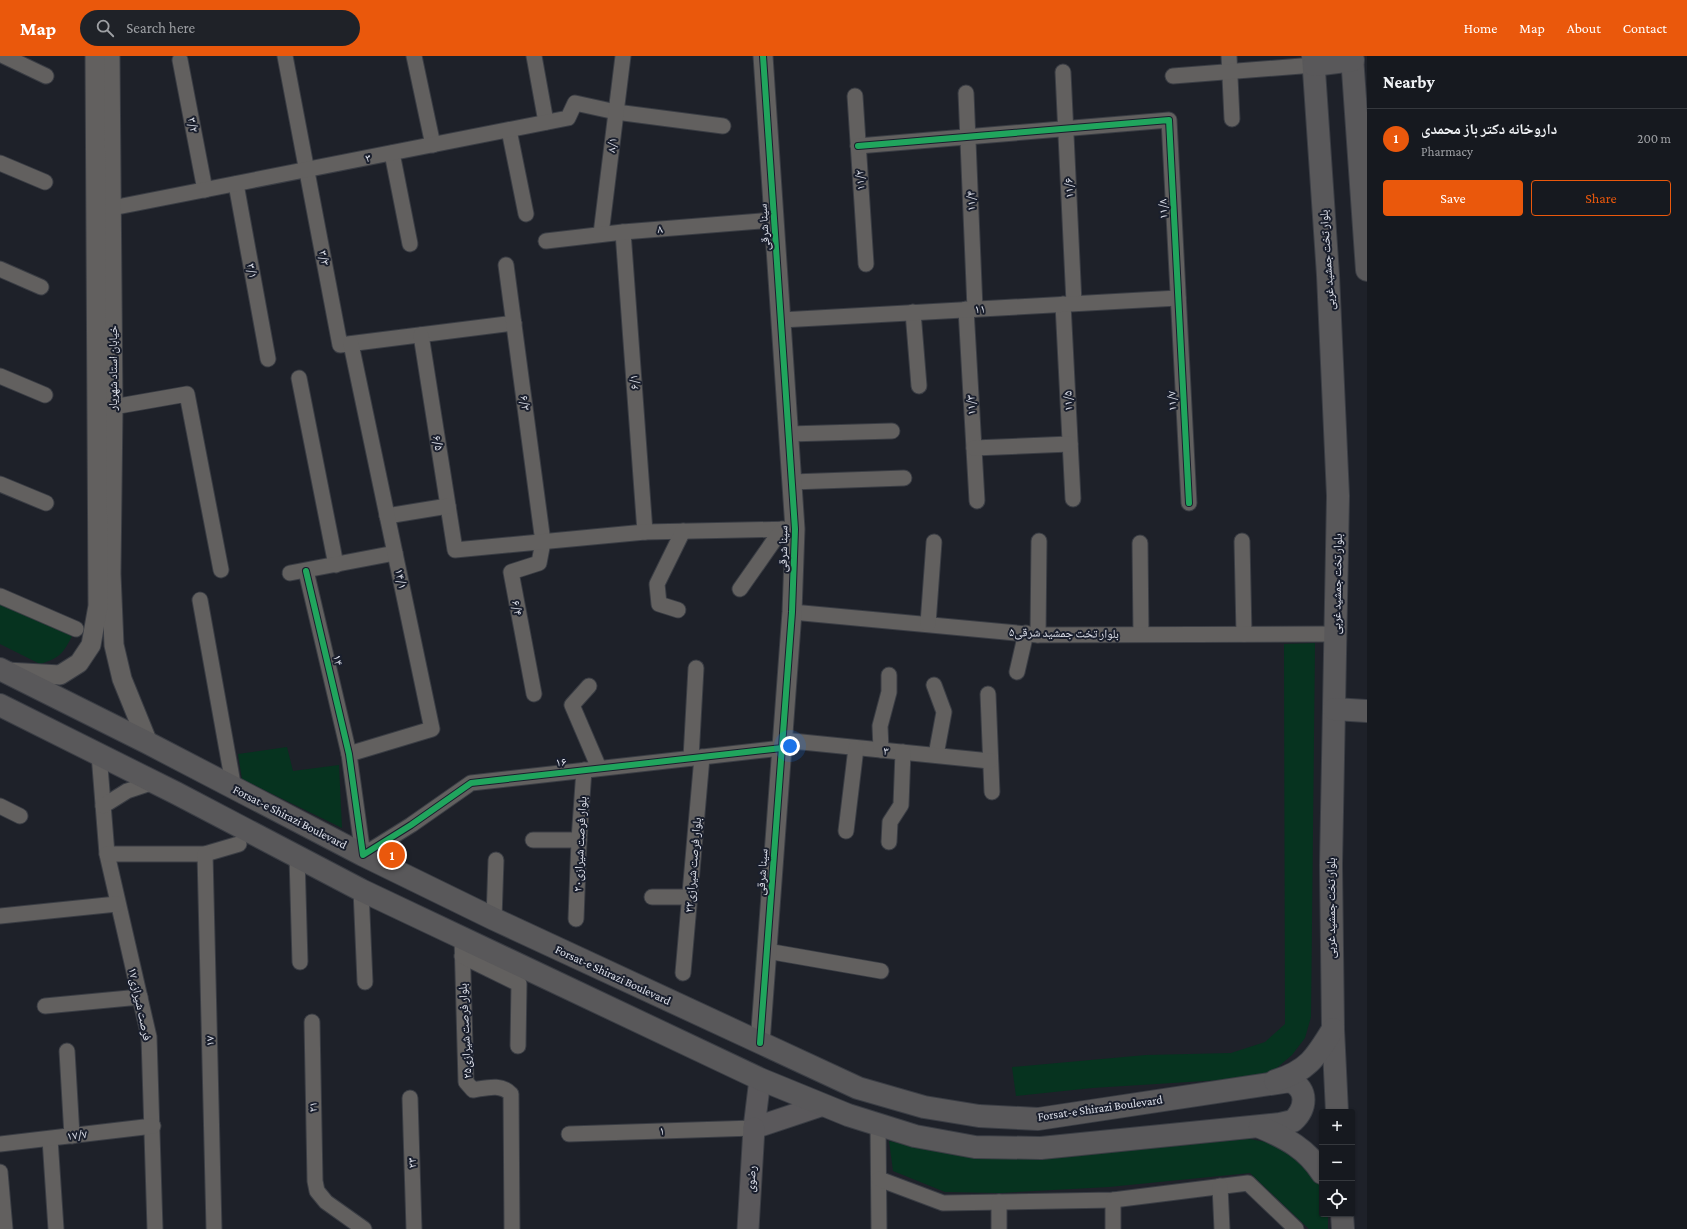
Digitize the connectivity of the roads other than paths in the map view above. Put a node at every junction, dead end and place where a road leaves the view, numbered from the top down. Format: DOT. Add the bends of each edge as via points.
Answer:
graph roads {
  1 [pos="4,56"];
  2 [pos="95,56"];
  3 [pos="110,56"];
  4 [pos="285,56"];
  5 [pos="414,56"];
  6 [pos="534,56"];
  7 [pos="623,56"];
  8 [pos="763,56"];
  9 [pos="1229,56"];
  10 [pos="1353,58"];
  11 [pos="180,60"];
  12 [pos="1314,60"];
  13 [pos="1230,71"];
  14 [pos="1063,72"];
  15 [pos="46,76"];
  16 [pos="1173,76"];
  17 [pos="966,93"];
  18 [pos="855,96"];
  19 [pos="616,112"];
  20 [pos="1232,119"];
  21 [pos="546,122"];
  22 [pos="723,126"];
  23 [pos="1066,128"];
  24 [pos="509,130"];
  25 [pos="968,136"];
  26 [pos="433,145"];
  27 [pos="858,146"];
  28 [pos="392,153"];
  29 [pos="0,163"];
  30 [pos="307,170"];
  31 [pos="45,182"];
  32 [pos="236,184"];
  33 [pos="205,190"];
  34 [pos="1364,192"];
  35 [pos="112,208"];
  36 [pos="526,214"];
  37 [pos="774,220"];
  38 [pos="623,232"];
  39 [pos="600,234"];
  40 [pos="546,241"];
  41 [pos="410,244"];
  42 [pos="866,264"];
  43 [pos="506,265"];
  44 [pos="0,269"];
  45 [pos="1367,270"];
  46 [pos="41,287"];
  47 [pos="1178,298"];
  48 [pos="1069,304"];
  49 [pos="970,309"];
  50 [pos="913,312"];
  51 [pos="781,320"];
  52 [pos="514,323"];
  53 [pos="421,335"];
  54 [pos="346,345"];
  55 [pos="268,359"];
  56 [pos="0,376"];
  57 [pos="299,378"];
  58 [pos="919,386"];
  59 [pos="45,395"];
  60 [pos="113,407"];
  61 [pos="892,431"];
  62 [pos="789,434"];
  63 [pos="1070,444"];
  64 [pos="974,448"];
  65 [pos="904,478"];
  66 [pos="792,482"];
  67 [pos="0,484"];
  68 [pos="1073,498"];
  69 [pos="977,501"];
  70 [pos="46,503"];
  71 [pos="1189,503"];
  72 [pos="448,506"];
  73 [pos="387,516"];
  74 [pos="789,529"];
  75 [pos="645,532"];
  76 [pos="682,532"];
  77 [pos="1039,541"];
  78 [pos="1242,541"];
  79 [pos="543,542"];
  80 [pos="934,542"];
  81 [pos="1140,543"];
  82 [pos="395,553"];
  83 [pos="336,565"];
  84 [pos="221,570"];
  85 [pos="306,570"];
  86 [pos="290,573"];
  87 [pos="740,589"];
  88 [pos="0,596"];
  89 [pos="200,600"];
  90 [pos="678,610"];
  91 [pos="792,612"];
  92 [pos="928,624"];
  93 [pos="76,629"];
  94 [pos="1032,634"];
  95 [pos="1141,634"];
  96 [pos="1244,634"];
  97 [pos="1336,634"];
  98 [pos="696,668"];
  99 [pos="2,670"];
  100 [pos="1018,672"];
  101 [pos="889,675"];
  102 [pos="934,685"];
  103 [pos="589,686"];
  104 [pos="534,694"];
  105 [pos="988,694"];
  106 [pos="0,705"];
  107 [pos="1334,709"];
  108 [pos="1367,711"];
  109 [pos="148,743"];
  110 [pos="782,744"];
  111 [pos="856,748"];
  112 [pos="881,750"];
  113 [pos="903,752"];
  114 [pos="99,754"];
  115 [pos="349,754"];
  116 [pos="936,755"];
  117 [pos="696,757"];
  118 [pos="990,761"];
  119 [pos="592,769"];
  120 [pos="154,782"];
  121 [pos="234,789"];
  122 [pos="992,792"];
  123 [pos="0,806"];
  124 [pos="103,806"];
  125 [pos="20,816"];
  126 [pos="846,831"];
  127 [pos="533,840"];
  128 [pos="578,840"];
  129 [pos="889,842"];
  130 [pos="239,844"];
  131 [pos="107,854"];
  132 [pos="206,854"];
  133 [pos="363,855"];
  134 [pos="297,857"];
  135 [pos="496,860"];
  136 [pos="361,890"];
  137 [pos="690,897"];
  138 [pos="652,898"];
  139 [pos="117,904"];
  140 [pos="0,916"];
  141 [pos="494,919"];
  142 [pos="576,919"];
  143 [pos="462,947"];
  144 [pos="767,951"];
  145 [pos="300,962"];
  146 [pos="515,963"];
  147 [pos="881,971"];
  148 [pos="683,973"];
  149 [pos="365,982"];
  150 [pos="519,984"];
  151 [pos="140,997"];
  152 [pos="45,1006"];
  153 [pos="312,1022"];
  154 [pos="1332,1029"];
  155 [pos="760,1043"];
  156 [pos="518,1046"];
  157 [pos="67,1051"];
  158 [pos="760,1079"];
  159 [pos="1268,1083"];
  160 [pos="410,1098"];
  161 [pos="823,1105"];
  162 [pos="1337,1109"];
  163 [pos="878,1125"];
  164 [pos="153,1126"];
  165 [pos="1259,1126"];
  166 [pos="754,1128"];
  167 [pos="570,1134"];
  168 [pos="72,1136"];
  169 [pos="50,1138"];
  170 [pos="0,1144"];
  171 [pos="1319,1169"];
  172 [pos="0,1172"];
  173 [pos="879,1179"];
  174 [pos="1220,1186"];
  175 [pos="1113,1200"];
  176 [pos="999,1202"];
  177 [pos="1342,1217"];
  178 [pos="5,1229"];
  179 [pos="56,1229"];
  180 [pos="156,1229"];
  181 [pos="214,1229"];
  182 [pos="364,1229"];
  183 [pos="414,1229"];
  184 [pos="512,1229"];
  185 [pos="748,1229"];
  186 [pos="880,1229"];
  187 [pos="1000,1229"];
  188 [pos="1113,1229"];
  189 [pos="1222,1229"];
  190 [pos="1296,1229"];
  191 [pos="1343,1229"];
  1 -- 15 [label="street"];
  2 -- 99 [label="street, خیابان استاد شهریار" via="98,606 91,645 79,663 60,676"];
  3 -- 35 [label="street, خیابان استاد شهریار"];
  4 -- 30 [label="street, ۳/۳"];
  5 -- 26 [label="street"];
  6 -- 21 [label="street"];
  7 -- 19 [label="street, ۸/۱"];
  8 -- 37 [label="street, سینا شرقی"];
  9 -- 13 [label="street"];
  10 -- 12 [label="main road"];
  10 -- 34 [label="main road"];
  11 -- 33 [label="street, ۳/۲"];
  12 -- 13 [label="street"];
  12 -- 97 [label="main road, بلوار تخت جمشید غربی" via="1336,422"];
  13 -- 16 [label="street"];
  13 -- 20 [label="street"];
  14 -- 23 [label="street, ۱۱/۶"];
  17 -- 25 [label="street, ۱۱/۴"];
  18 -- 27 [label="street, ۱۱/۲"];
  19 -- 21 [label="street, ۳" via="576,103 568,118"];
  19 -- 22 [label="street"];
  19 -- 39 [label="street, ۸/۱"];
  21 -- 24 [label="street, ۳"];
  23 -- 25 [label="street"];
  23 -- 47 [label="street, ۱۱/۸" via="1169,120"];
  23 -- 48 [label="street, ۱۱/۶"];
  24 -- 26 [label="street, ۳"];
  24 -- 36 [label="street"];
  25 -- 27 [label="street"];
  25 -- 49 [label="street, ۱۱/۴"];
  26 -- 28 [label="street, ۳"];
  27 -- 42 [label="street, ۱۱/۲"];
  28 -- 30 [label="street, ۳"];
  28 -- 41 [label="street"];
  29 -- 31 [label="street"];
  30 -- 32 [label="street, ۳"];
  30 -- 54 [label="street, ۳/۳"];
  32 -- 33 [label="street, ۳"];
  32 -- 55 [label="street, ۳/۱"];
  33 -- 35 [label="street, ۳"];
  34 -- 45 [label="main road"];
  35 -- 60 [label="street, خیابان استاد شهریار"];
  37 -- 38 [label="street, ۸"];
  37 -- 51 [label="street, سینا شرقی"];
  38 -- 39 [label="street, ۸"];
  38 -- 75 [label="street, ۶/۱"];
  39 -- 40 [label="street, ۸"];
  43 -- 52 [label="street, ۶/۳"];
  44 -- 46 [label="street"];
  47 -- 48 [label="street, ۱۱"];
  47 -- 71 [label="street, ۱۱/۷"];
  48 -- 49 [label="street, ۱۱"];
  48 -- 63 [label="street, ۱۱/۵"];
  49 -- 50 [label="street, ۱۱"];
  49 -- 64 [label="street, ۱۱/۳"];
  50 -- 51 [label="street, ۱۱"];
  50 -- 58 [label="street"];
  51 -- 62 [label="street, سینا شرقی"];
  52 -- 53 [label="street"];
  52 -- 79 [label="street, ۶/۳"];
  53 -- 54 [label="street"];
  53 -- 72 [label="street, ۶/۵"];
  54 -- 73 [label="street, ۱۴/۱"];
  56 -- 59 [label="street"];
  57 -- 83 [label="street"];
  60 -- 84 [label="street" via="187,394"];
  60 -- 109 [label="street, خیابان استاد شهریار" via="114,645 122,679"];
  61 -- 62 [label="street"];
  62 -- 66 [label="street, سینا شرقی"];
  63 -- 64 [label="street"];
  63 -- 68 [label="street, ۱۱/۵"];
  64 -- 69 [label="street, ۱۱/۳"];
  65 -- 66 [label="street"];
  66 -- 74 [label="street, سینا شرقی"];
  67 -- 70 [label="street"];
  72 -- 73 [label="street"];
  72 -- 79 [label="street, ۶/۵" via="456,550"];
  73 -- 82 [label="street, ۱۴/۱"];
  74 -- 76 [label="street"];
  74 -- 87 [label="street"];
  74 -- 91 [label="street, سینا شرقی"];
  75 -- 76 [label="street"];
  75 -- 79 [label="street"];
  76 -- 90 [label="street" via="657,584 659,604"];
  77 -- 94 [label="street"];
  78 -- 96 [label="street"];
  79 -- 104 [label="street, ۶/۴" via="539,563 511,572"];
  80 -- 92 [label="street"];
  81 -- 95 [label="street"];
  82 -- 83 [label="street"];
  82 -- 115 [label="street, ۱۴/۱" via="432,728"];
  83 -- 85 [label="street"];
  85 -- 86 [label="street"];
  85 -- 115 [label="street, ۱۴"];
  88 -- 93 [label="street"];
  89 -- 121 [label="street"];
  91 -- 92 [label="street, بلوار تخت جمشید شرقی۵"];
  91 -- 110 [label="street, سینا شرقی"];
  92 -- 94 [label="street, بلوار تخت جمشید شرقی۵"];
  94 -- 95 [label="street, بلوار تخت جمشید شرقی۵"];
  94 -- 100 [label="street"];
  95 -- 96 [label="street, بلوار تخت جمشید شرقی۵"];
  96 -- 97 [label="street, بلوار تخت جمشید شرقی۵"];
  97 -- 107 [label="main road, بلوار تخت جمشید غربی"];
  98 -- 117 [label="street, بلوار فرصت شیرازی۲۲"];
  99 -- 109 [label="main road, Forsat-e Shirazi Boulevard"];
  101 -- 112 [label="street" via="880,726"];
  102 -- 116 [label="street" via="944,712"];
  103 -- 119 [label="street" via="572,705"];
  105 -- 118 [label="street"];
  106 -- 114 [label="main road"];
  107 -- 108 [label="main road"];
  107 -- 154 [label="main road, بلوار تخت جمشید غربی" via="1331,864"];
  109 -- 121 [label="main road, Forsat-e Shirazi Boulevard"];
  110 -- 111 [label="street, ۳"];
  110 -- 117 [label="street, ۱۶"];
  110 -- 144 [label="street, سینا شرقی"];
  111 -- 112 [label="street, ۳"];
  111 -- 126 [label="street"];
  112 -- 113 [label="street, ۳"];
  113 -- 116 [label="street, ۳"];
  113 -- 129 [label="street" via="901,805 890,822"];
  114 -- 120 [label="main road"];
  114 -- 124 [label="street, ۱۷فرصت شیرازی"];
  115 -- 133 [label="street, ۱۴"];
  116 -- 118 [label="street, ۳"];
  117 -- 119 [label="street, ۱۶"];
  117 -- 137 [label="street, بلوار فرصت شیرازی۲۲"];
  118 -- 122 [label="street"];
  119 -- 128 [label="street, بلوار فرصت شیرازی۲۰"];
  119 -- 133 [label="street, ۱۶" via="470,783"];
  120 -- 124 [label="street" via="127,791"];
  120 -- 134 [label="main road"];
  121 -- 133 [label="main road, Forsat-e Shirazi Boulevard"];
  123 -- 125 [label="street"];
  124 -- 131 [label="street, ۱۷فرصت شیرازی"];
  127 -- 128 [label="street"];
  128 -- 142 [label="street, بلوار فرصت شیرازی۲۰"];
  130 -- 132 [label="street"];
  131 -- 132 [label="street"];
  131 -- 139 [label="street, ۱۷فرصت شیرازی"];
  132 -- 181 [label="street, ۱۷"];
  133 -- 141 [label="main road, Forsat-e Shirazi Boulevard"];
  134 -- 136 [label="main road"];
  134 -- 145 [label="street"];
  135 -- 141 [label="street"];
  136 -- 143 [label="main road"];
  136 -- 149 [label="street"];
  137 -- 138 [label="street"];
  137 -- 148 [label="street, بلوار فرصت شیرازی۲۲"];
  139 -- 140 [label="street"];
  139 -- 151 [label="street, ۱۷فرصت شیرازی"];
  141 -- 155 [label="main road, Forsat-e Shirazi Boulevard"];
  143 -- 146 [label="main road"];
  143 -- 150 [label="street"];
  143 -- 184 [label="street, بلوار فرصت شیرازی۲۵" via="466,1082 473,1090 502,1087 511,1094"];
  144 -- 147 [label="street"];
  144 -- 155 [label="street, سینا شرقی"];
  146 -- 150 [label="street"];
  146 -- 158 [label="main road"];
  150 -- 156 [label="street"];
  151 -- 152 [label="street"];
  151 -- 164 [label="street, ۱۷فرصت شیرازی" via="149,1037"];
  153 -- 182 [label="street, ۲۱" via="317,1191 326,1202"];
  154 -- 159 [label="main road" via="1318,1054 1302,1070"];
  154 -- 162 [label="main road, بلوار تخت جمشید غربی"];
  155 -- 159 [label="main road, Forsat-e Shirazi Boulevard" via="858,1088 924,1107 979,1116 1038,1119"];
  157 -- 168 [label="street"];
  158 -- 161 [label="main road"];
  158 -- 166 [label="main road, رضوی"];
  159 -- 165 [label="main road" via="1290,1081 1297,1084 1303,1093 1304,1103 1299,1116 1293,1122"];
  160 -- 183 [label="street, ۲۳"];
  161 -- 163 [label="main road"];
  161 -- 166 [label="main road"];
  163 -- 165 [label="main road" via="915,1136 975,1147 1040,1148"];
  163 -- 173 [label="street"];
  164 -- 168 [label="street, ۱۷/۷"];
  164 -- 180 [label="street, ۱۷فرصت شیرازی"];
  165 -- 171 [label="main road" via="1286,1138 1305,1151"];
  166 -- 167 [label="street, ۱"];
  166 -- 185 [label="main road, رضوی"];
  168 -- 169 [label="street, ۱۷/۷"];
  169 -- 170 [label="street, ۱۷/۷"];
  169 -- 179 [label="street"];
  172 -- 178 [label="street"];
  173 -- 176 [label="street" via="943,1203"];
  173 -- 186 [label="street"];
  174 -- 175 [label="street"];
  174 -- 189 [label="street"];
  174 -- 190 [label="street" via="1248,1183"];
  175 -- 176 [label="street"];
  175 -- 188 [label="street"];
  176 -- 187 [label="street"];
  177 -- 191 [label="main road"];
}
